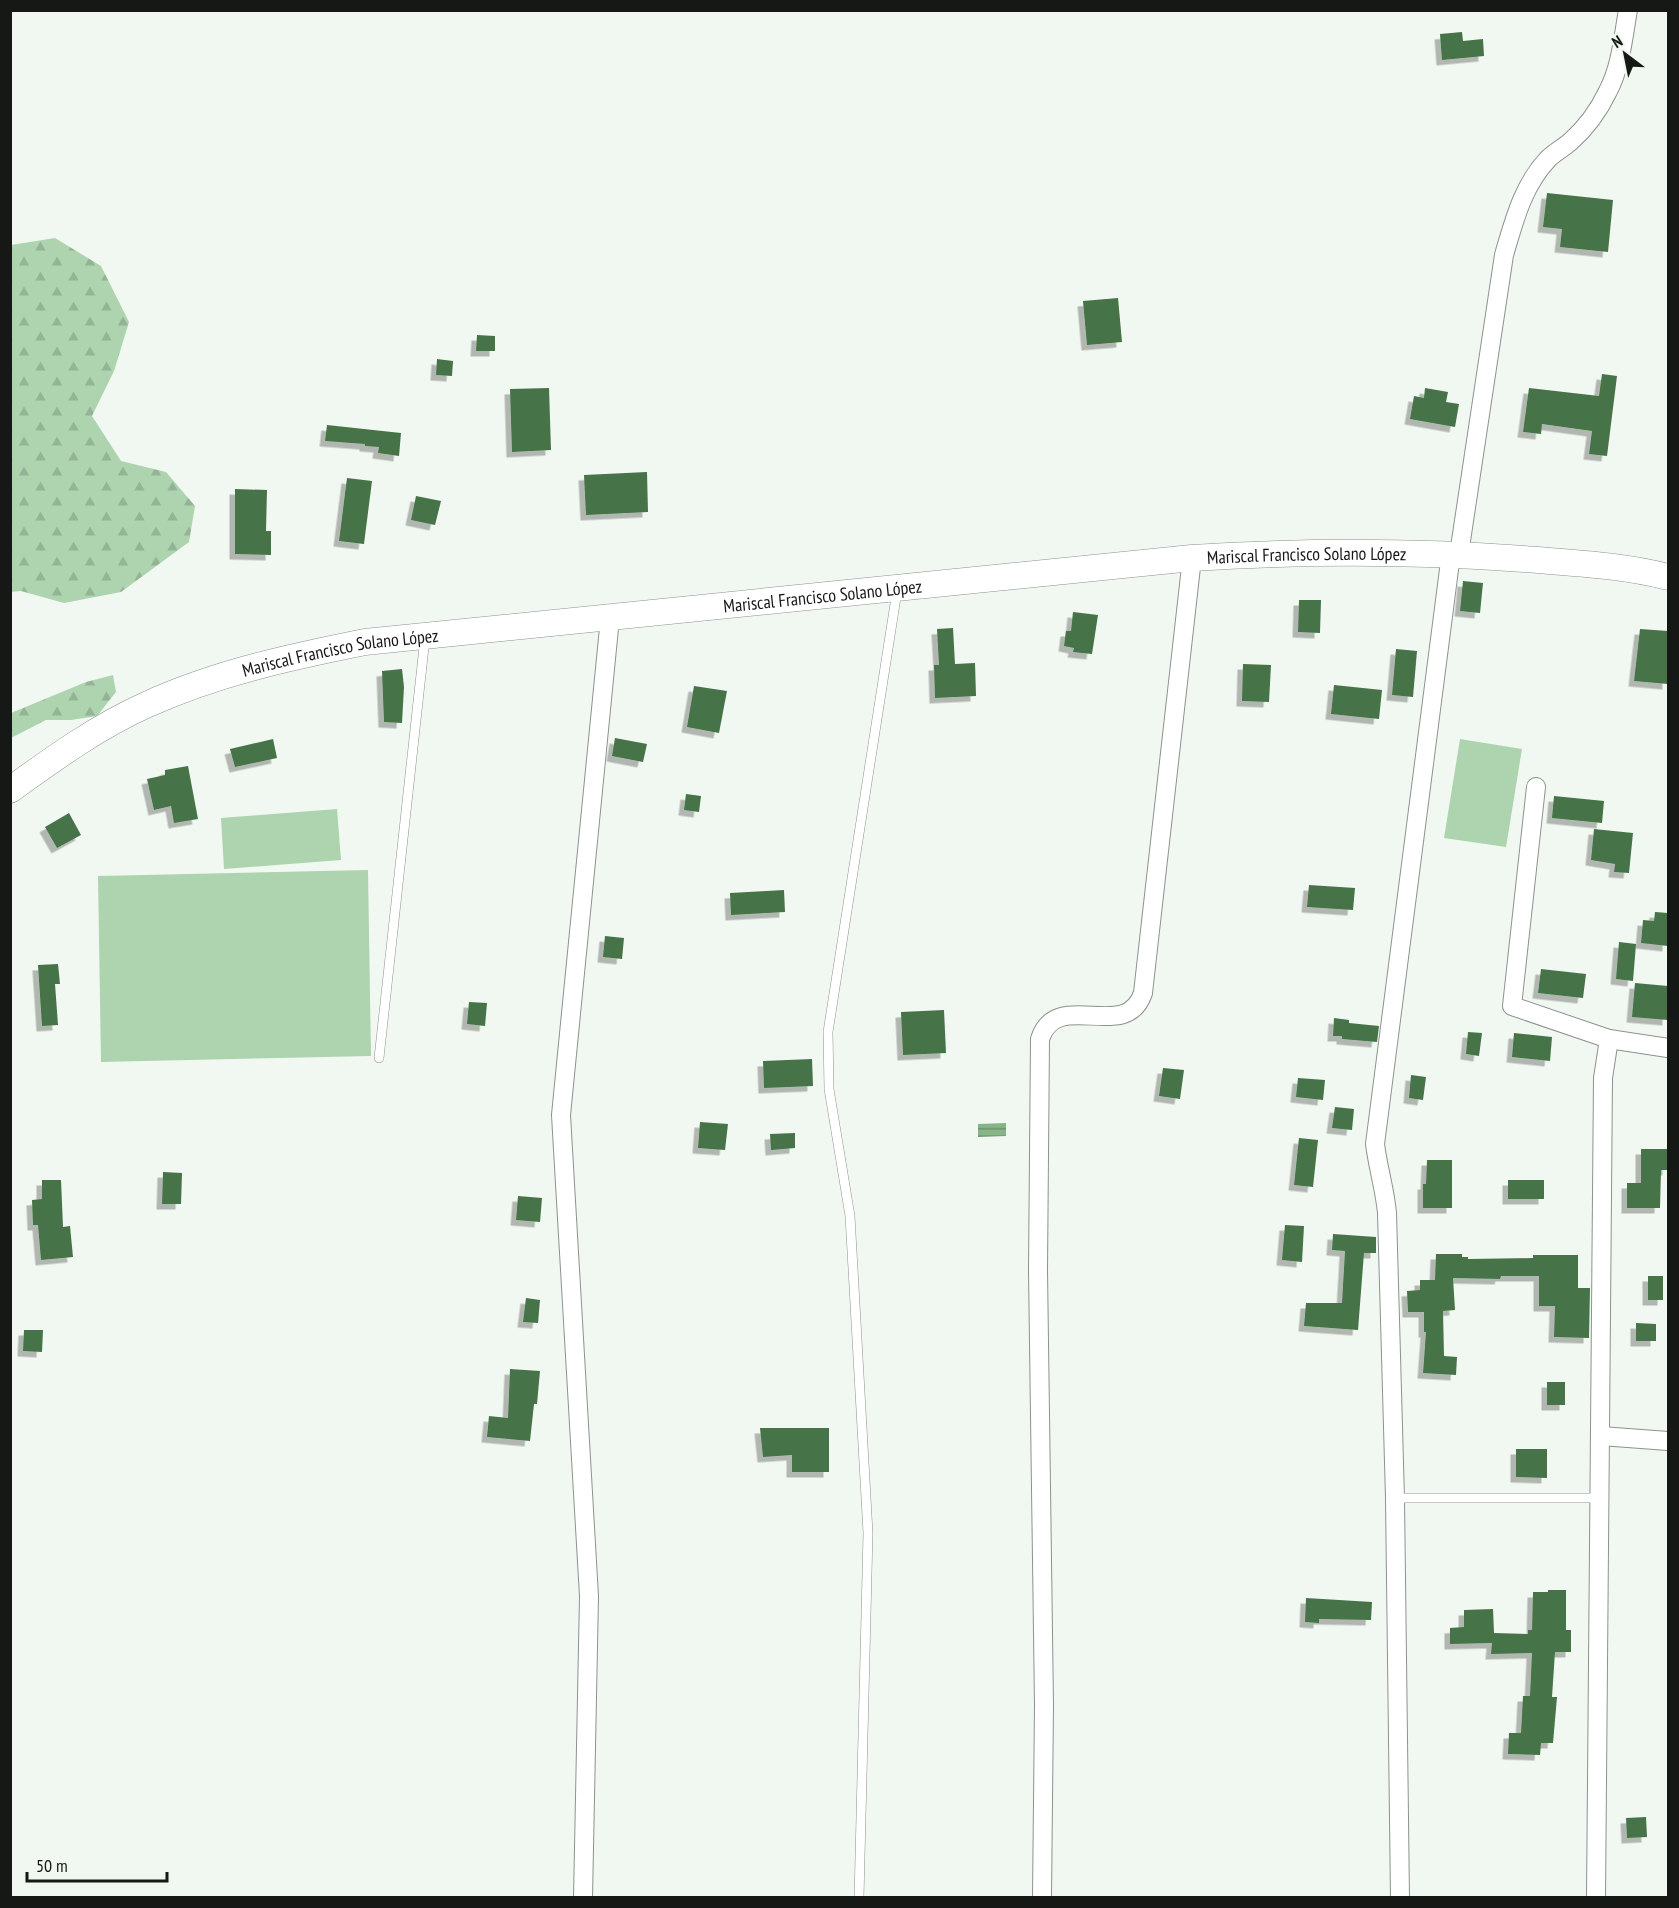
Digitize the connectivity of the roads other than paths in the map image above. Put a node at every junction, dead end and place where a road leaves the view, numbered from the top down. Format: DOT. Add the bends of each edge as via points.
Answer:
graph roads {
  1 [pos="1628,10"];
  2 [pos="1455,554"];
  3 [pos="1192,558"];
  4 [pos="1668,577"];
  5 [pos="897,589"];
  6 [pos="610,618"];
  7 [pos="425,636"];
  8 [pos="1536,787"];
  9 [pos="10,790"];
  10 [pos="1609,1039"];
  11 [pos="1668,1048"];
  12 [pos="379,1058"];
  13 [pos="1601,1436"];
  14 [pos="1668,1441"];
  15 [pos="1395,1498"];
  16 [pos="1599,1498"];
  17 [pos="583,1898"];
  18 [pos="859,1898"];
  19 [pos="1042,1898"];
  20 [pos="1400,1898"];
  21 [pos="1596,1898"];
  1 -- 2 [label="street" via="1620,60 1609,90 1591,119 1531,180 1511,230"];
  2 -- 3 [label="street, Mariscal Francisco Solano López" via="1271,553"];
  2 -- 4 [label="street, Mariscal Francisco Solano López" via="1585,564"];
  2 -- 15 [label="street" via="1375,1144 1387,1213"];
  3 -- 5 [label="street, Mariscal Francisco Solano López"];
  3 -- 19 [label="street" via="1141,999 1133,1010 1121,1016 1061,1016 1047,1025 1040,1039"];
  5 -- 6 [label="street, Mariscal Francisco Solano López"];
  5 -- 18 [label="lane" via="828,1032 829,1089 850,1216 868,1533"];
  6 -- 7 [label="street, Mariscal Francisco Solano López"];
  6 -- 17 [label="street" via="561,1115 589,1596"];
  7 -- 9 [label="street, Mariscal Francisco Solano López" via="365,642 206,680 105,726"];
  7 -- 12 [label="lane"];
  8 -- 10 [label="street" via="1512,1006"];
  10 -- 11 [label="street"];
  10 -- 13 [label="street" via="1604,1078"];
  13 -- 14 [label="street"];
  13 -- 16 [label="street"];
  15 -- 16 [label="lane"];
  15 -- 20 [label="street"];
  16 -- 21 [label="street"];
}
